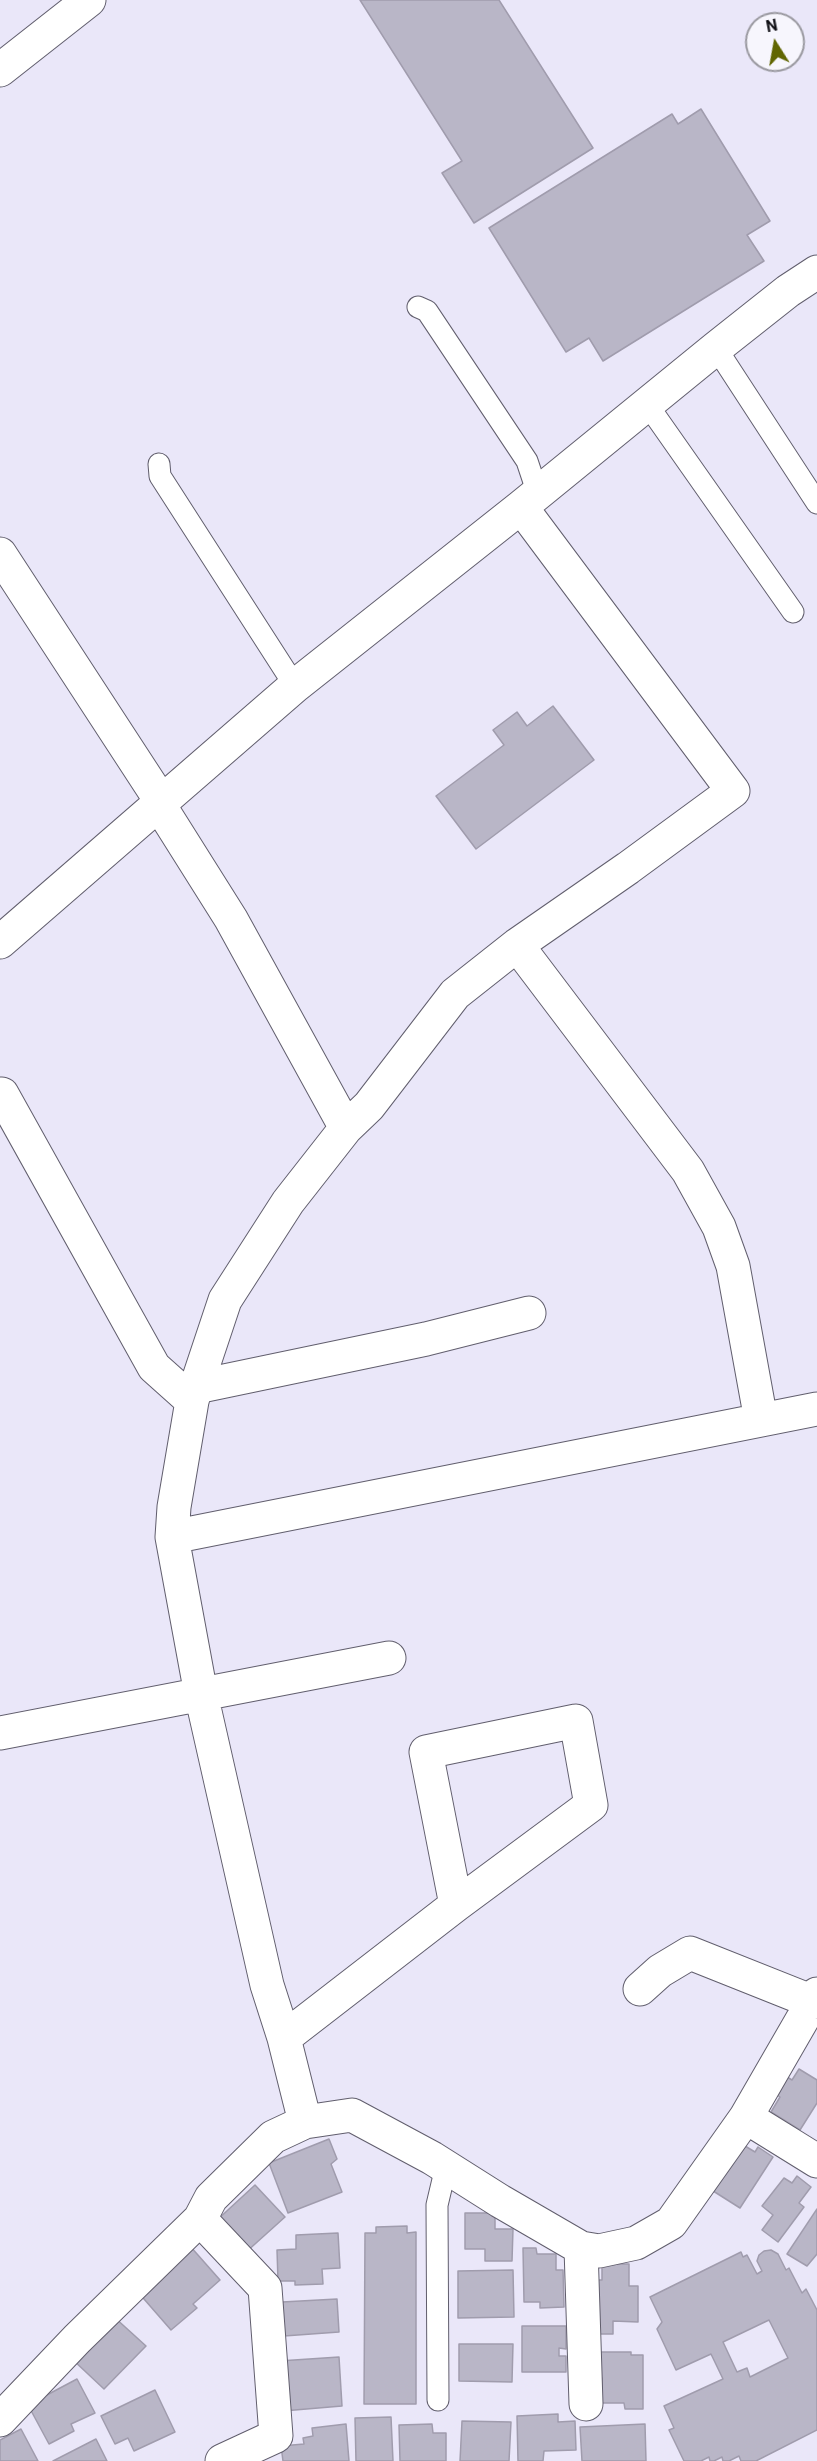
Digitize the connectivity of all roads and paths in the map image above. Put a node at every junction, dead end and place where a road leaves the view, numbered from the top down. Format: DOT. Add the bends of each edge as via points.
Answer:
graph roads {
  1 [pos="89,0"];
  2 [pos="0,70"];
  3 [pos="817,272"];
  4 [pos="418,307"];
  5 [pos="716,348"];
  6 [pos="647,404"];
  7 [pos="159,464"];
  8 [pos="529,499"];
  9 [pos="817,503"];
  10 [pos="0,554"];
  11 [pos="794,612"];
  12 [pos="295,686"];
  13 [pos="160,802"];
  14 [pos="0,942"];
  15 [pos="517,945"];
  16 [pos="2,1094"];
  17 [pos="346,1128"];
  18 [pos="529,1313"];
  19 [pos="194,1394"];
  20 [pos="817,1409"];
  21 [pos="761,1420"];
  22 [pos="172,1536"];
  23 [pos="389,1658"];
  24 [pos="201,1695"];
  25 [pos="0,1733"];
  26 [pos="456,1905"];
  27 [pos="640,1989"];
  28 [pos="815,1998"];
  29 [pos="284,2038"];
  30 [pos="746,2117"];
  31 [pos="305,2122"];
  32 [pos="817,2161"];
  33 [pos="446,2167"];
  34 [pos="200,2220"];
  35 [pos="581,2248"];
  36 [pos="438,2400"];
  37 [pos="586,2404"];
  38 [pos="0,2420"];
  39 [pos="222,2461"];
  1 -- 2 [label="street"];
  3 -- 5 [label="street"];
  4 -- 8 [label="lane" via="427,311 527,461"];
  5 -- 6 [label="street"];
  5 -- 9 [label="lane"];
  6 -- 8 [label="street"];
  6 -- 11 [label="lane"];
  7 -- 12 [label="lane" via="160,476"];
  8 -- 12 [label="street"];
  8 -- 15 [label="street" via="733,791"];
  10 -- 13 [label="street"];
  12 -- 13 [label="street"];
  13 -- 14 [label="street"];
  13 -- 17 [label="street" via="231,919"];
  15 -- 17 [label="street" via="456,994 369,1106"];
  15 -- 21 [label="street" via="688,1171 718,1227 733,1266"];
  16 -- 19 [label="street" via="154,1367"];
  17 -- 19 [label="street" via="288,1202 225,1300"];
  18 -- 19 [label="street"];
  19 -- 22 [label="street"];
  20 -- 21 [label="street"];
  21 -- 22 [label="street"];
  22 -- 24 [label="street"];
  23 -- 24 [label="street"];
  24 -- 25 [label="street"];
  24 -- 29 [label="street" via="267,1985"];
  26 -- 26 [label="street" via="591,1805 576,1721 426,1752"];
  26 -- 29 [label="street"];
  27 -- 28 [label="street" via="690,1953"];
  28 -- 30 [label="street"];
  29 -- 31 [label="street"];
  30 -- 32 [label="street"];
  30 -- 35 [label="street" via="671,2223 636,2243 599,2251"];
  31 -- 33 [label="street" via="352,2115"];
  31 -- 34 [label="street" via="273,2136 211,2198"];
  33 -- 35 [label="street"];
  33 -- 36 [label="lane" via="437,2205"];
  34 -- 38 [label="street" via="106,2309"];
  34 -- 39 [label="street" via="265,2288 276,2436"];
  35 -- 37 [label="street"];
}
